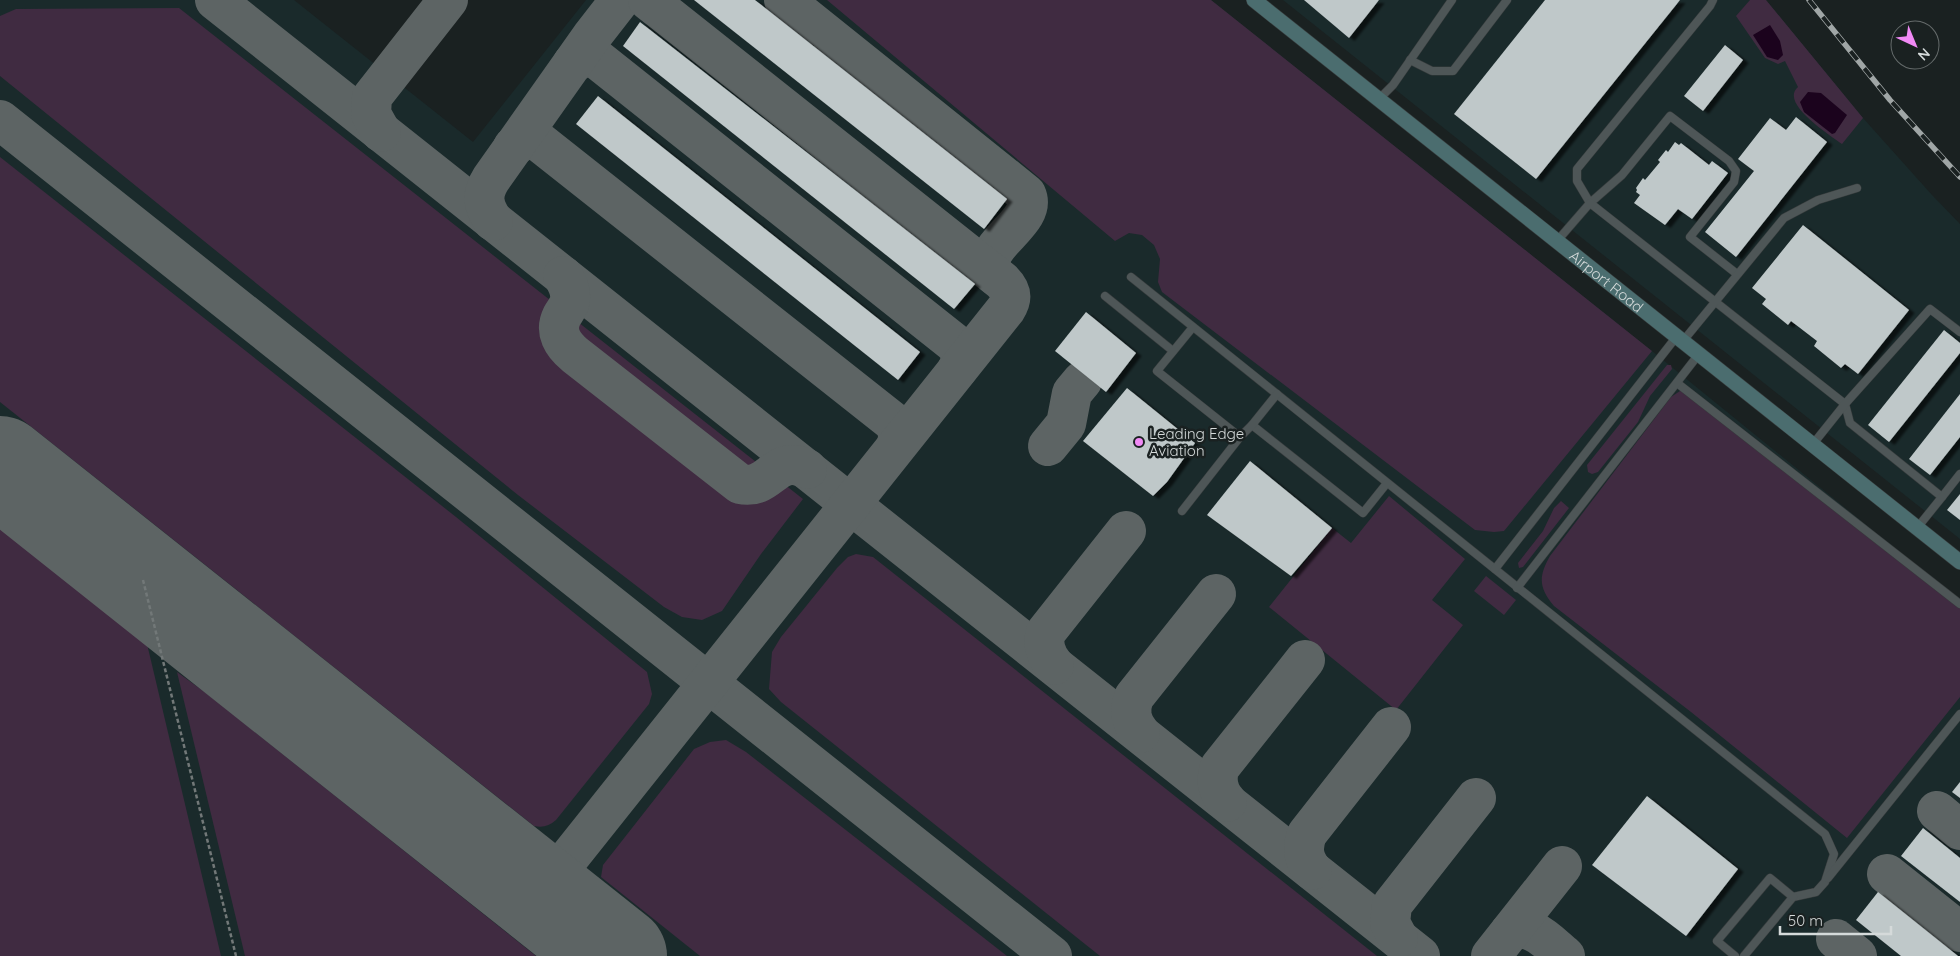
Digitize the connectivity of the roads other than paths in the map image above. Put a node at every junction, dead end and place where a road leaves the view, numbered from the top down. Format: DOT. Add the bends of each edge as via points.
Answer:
graph roads {
  1 [pos="1254,0"];
  2 [pos="1452,0"];
  3 [pos="1507,0"];
  4 [pos="1713,0"];
  5 [pos="1410,60"];
  6 [pos="1379,99"];
  7 [pos="1857,188"];
  8 [pos="1590,203"];
  9 [pos="1557,241"];
  10 [pos="1737,274"];
  11 [pos="1131,277"];
  12 [pos="1105,296"];
  13 [pos="1715,301"];
  14 [pos="1193,326"];
  15 [pos="1960,332"];
  16 [pos="1680,339"];
  17 [pos="1173,351"];
  18 [pos="1699,354"];
  19 [pos="1677,383"];
  20 [pos="1277,394"];
  21 [pos="1845,404"];
  22 [pos="1252,425"];
  23 [pos="1240,437"];
  24 [pos="1813,444"];
  25 [pos="1960,474"];
  26 [pos="1387,483"];
  27 [pos="1942,497"];
  28 [pos="1182,511"];
  29 [pos="1918,528"];
  30 [pos="1960,562"];
  31 [pos="1495,569"];
  32 [pos="1518,588"];
  33 [pos="1960,604"];
  34 [pos="1960,714"];
  35 [pos="1825,882"];
  36 [pos="1793,897"];
  37 [pos="1735,956"];
  38 [pos="1744,956"];
  1 -- 6 [label="street, Airport Road"];
  2 -- 5 [label="lane"];
  3 -- 5 [label="lane" via="1453,71 1432,70"];
  4 -- 8 [label="lane" via="1577,169 1578,181"];
  5 -- 6 [label="lane"];
  6 -- 9 [label="street, Airport Road"];
  7 -- 10 [label="lane" via="1818,200 1784,218"];
  8 -- 9 [label="lane"];
  8 -- 10 [label="lane" via="1622,176 1670,116 1729,161 1736,171 1734,182 1690,237"];
  8 -- 13 [label="lane"];
  9 -- 16 [label="street, Airport Road"];
  10 -- 13 [label="lane"];
  11 -- 14 [label="lane"];
  12 -- 17 [label="lane"];
  13 -- 16 [label="lane"];
  13 -- 21 [label="lane"];
  14 -- 17 [label="lane"];
  14 -- 20 [label="lane"];
  15 -- 21 [label="lane" via="1930,309"];
  16 -- 18 [label="street, Airport Road"];
  16 -- 31 [label="lane"];
  17 -- 23 [label="lane" via="1157,371"];
  18 -- 19 [label="lane"];
  18 -- 24 [label="street, Airport Road"];
  19 -- 32 [label="lane"];
  19 -- 33 [label="lane"];
  20 -- 22 [label="lane"];
  20 -- 26 [label="lane"];
  21 -- 24 [label="lane"];
  21 -- 27 [label="lane" via="1850,422"];
  22 -- 23 [label="lane"];
  22 -- 26 [label="lane" via="1363,513"];
  23 -- 28 [label="lane"];
  24 -- 29 [label="street, Airport Road"];
  25 -- 27 [label="lane"];
  26 -- 31 [label="lane"];
  27 -- 29 [label="lane"];
  29 -- 30 [label="street, Airport Road"];
  31 -- 32 [label="lane"];
  32 -- 35 [label="lane" via="1824,834 1834,854"];
  34 -- 35 [label="lane"];
  35 -- 36 [label="lane" via="1816,892"];
  36 -- 37 [label="lane" via="1770,878 1717,941"];
  36 -- 38 [label="lane"];
}
